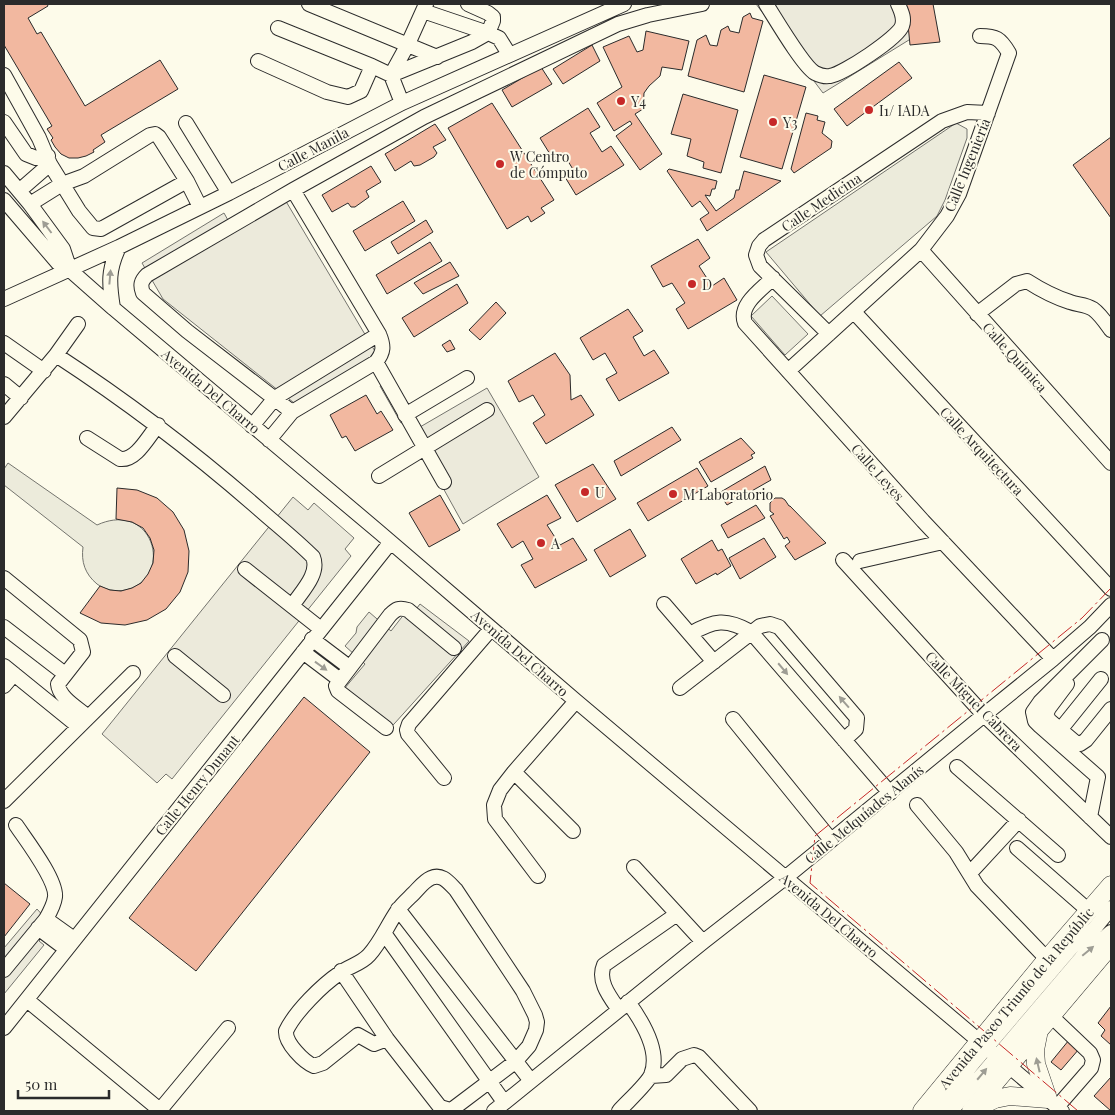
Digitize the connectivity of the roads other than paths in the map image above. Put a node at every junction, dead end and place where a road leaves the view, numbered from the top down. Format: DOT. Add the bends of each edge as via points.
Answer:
graph roads {
  1 [pos="309,4"];
  2 [pos="468,4"];
  3 [pos="624,4"];
  4 [pos="702,4"];
  5 [pos="766,4"];
  6 [pos="898,4"];
  7 [pos="424,7"];
  8 [pos="278,28"];
  9 [pos="488,33"];
  10 [pos="980,36"];
  11 [pos="408,44"];
  12 [pos="509,54"];
  13 [pos="437,56"];
  14 [pos="258,61"];
  15 [pos="372,66"];
  16 [pos="4,75"];
  17 [pos="391,76"];
  18 [pos="402,103"];
  19 [pos="988,113"];
  20 [pos="4,122"];
  21 [pos="186,123"];
  22 [pos="49,160"];
  23 [pos="4,173"];
  24 [pos="187,181"];
  25 [pos="62,184"];
  26 [pos="293,190"];
  27 [pos="19,191"];
  28 [pos="229,193"];
  29 [pos="4,200"];
  30 [pos="30,204"];
  31 [pos="200,207"];
  32 [pos="119,247"];
  33 [pos="921,250"];
  34 [pos="70,270"];
  35 [pos="773,278"];
  36 [pos="4,299"];
  37 [pos="112,308"];
  38 [pos="854,312"];
  39 [pos="977,314"];
  40 [pos="78,324"];
  41 [pos="1111,330"];
  42 [pos="379,334"];
  43 [pos="829,334"];
  44 [pos="4,343"];
  45 [pos="56,355"];
  46 [pos="376,362"];
  47 [pos="44,371"];
  48 [pos="788,371"];
  49 [pos="466,378"];
  50 [pos="4,384"];
  51 [pos="21,398"];
  52 [pos="275,398"];
  53 [pos="487,410"];
  54 [pos="292,412"];
  55 [pos="405,415"];
  56 [pos="4,417"];
  57 [pos="158,425"];
  58 [pos="252,426"];
  59 [pos="87,438"];
  60 [pos="269,440"];
  61 [pos="425,448"];
  62 [pos="1111,463"];
  63 [pos="379,476"];
  64 [pos="444,482"];
  65 [pos="390,542"];
  66 [pos="943,542"];
  67 [pos="843,560"];
  68 [pos="860,560"];
  69 [pos="245,569"];
  70 [pos="4,578"];
  71 [pos="1111,590"];
  72 [pos="664,604"];
  73 [pos="1111,605"];
  74 [pos="292,606"];
  75 [pos="4,627"];
  76 [pos="1090,628"];
  77 [pos="491,629"];
  78 [pos="751,632"];
  79 [pos="317,634"];
  80 [pos="690,634"];
  81 [pos="1107,644"];
  82 [pos="454,648"];
  83 [pos="303,652"];
  84 [pos="174,656"];
  85 [pos="1053,659"];
  86 [pos="714,662"];
  87 [pos="1078,664"];
  88 [pos="349,668"];
  89 [pos="9,670"];
  90 [pos="133,673"];
  91 [pos="66,674"];
  92 [pos="1101,679"];
  93 [pos="340,680"];
  94 [pos="4,686"];
  95 [pos="680,688"];
  96 [pos="223,695"];
  97 [pos="576,702"];
  98 [pos="1111,709"];
  99 [pos="984,714"];
  100 [pos="733,720"];
  101 [pos="83,722"];
  102 [pos="386,728"];
  103 [pos="1060,730"];
  104 [pos="844,740"];
  105 [pos="957,767"];
  106 [pos="514,772"];
  107 [pos="1098,777"];
  108 [pos="444,778"];
  109 [pos="1111,784"];
  110 [pos="890,793"];
  111 [pos="4,801"];
  112 [pos="917,805"];
  113 [pos="1090,817"];
  114 [pos="1019,820"];
  115 [pos="16,825"];
  116 [pos="573,830"];
  117 [pos="1111,837"];
  118 [pos="832,840"];
  119 [pos="1017,848"];
  120 [pos="1058,854"];
  121 [pos="634,866"];
  122 [pos="970,873"];
  123 [pos="538,876"];
  124 [pos="785,878"];
  125 [pos="1111,884"];
  126 [pos="1111,908"];
  127 [pos="398,909"];
  128 [pos="1089,911"];
  129 [pos="676,914"];
  130 [pos="42,923"];
  131 [pos="1111,932"];
  132 [pos="384,933"];
  133 [pos="703,942"];
  134 [pos="70,944"];
  135 [pos="1111,945"];
  136 [pos="1047,959"];
  137 [pos="4,970"];
  138 [pos="341,971"];
  139 [pos="26,1000"];
  140 [pos="624,1006"];
  141 [pos="1051,1016"];
  142 [pos="6,1022"];
  143 [pos="228,1028"];
  144 [pos="1040,1030"];
  145 [pos="386,1039"];
  146 [pos="992,1054"];
  147 [pos="515,1062"];
  148 [pos="651,1076"];
  149 [pos="531,1081"];
  150 [pos="489,1082"];
  151 [pos="1056,1106"];
  152 [pos="499,1107"];
  153 [pos="972,1110"];
  154 [pos="161,1111"];
  155 [pos="619,1111"];
  156 [pos="750,1111"];
  157 [pos="922,1111"];
  158 [pos="935,1111"];
  159 [pos="950,1111"];
  1 -- 11 [label="street"];
  2 -- 9 [label="street" via="493,17"];
  3 -- 12 [label="street, Calle Manila"];
  4 -- 26 [label="street" via="618,24 424,117"];
  5 -- 6 [label="street" via="809,68 822,76 830,76 872,54 896,34 902,27 903,16"];
  7 -- 9 [label="street"];
  7 -- 11 [label="street"];
  8 -- 15 [label="street"];
  9 -- 12 [label="street" via="499,38"];
  9 -- 13 [label="street"];
  10 -- 19 [label="street, Calle Ingeniería" via="994,36 1009,53"];
  11 -- 13 [label="street"];
  11 -- 17 [label="street"];
  12 -- 18 [label="street, Calle Manila"];
  13 -- 17 [label="street"];
  14 -- 15 [label="street" via="327,92 348,97 361,91"];
  15 -- 17 [label="street"];
  16 -- 22 [label="street"];
  17 -- 18 [label="street"];
  18 -- 28 [label="street, Calle Manila"];
  19 -- 33 [label="street, Calle Ingeniería" via="954,206"];
  19 -- 35 [label="street, Calle Medicina" via="967,112 942,121 764,240 756,255 760,266"];
  20 -- 22 [label="street" via="26,154"];
  21 -- 28 [label="street"];
  22 -- 25 [label="street"];
  22 -- 27 [label="street"];
  23 -- 27 [label="street, Avenida Del Charro"];
  24 -- 25 [label="street" via="97,230 88,224"];
  24 -- 25 [label="street" via="155,134 84,176"];
  24 -- 31 [label="street"];
  25 -- 30 [label="street"];
  26 -- 42 [label="street"];
  26 -- 52 [label="street" via="147,275 140,286 143,293 180,326"];
  27 -- 30 [label="street, Avenida Del Charro"];
  28 -- 31 [label="street, Calle Manila"];
  29 -- 34 [label="street" via="58,263"];
  34 -- 30 [label="street, Avenida Del Charro, one-way" via="63,249"];
  31 -- 32 [label="street, Calle Manila"];
  32 -- 34 [label="street, Calle Manila"];
  37 -- 32 [label="street, one-way" via="110,273"];
  33 -- 38 [label="street, Calle Ingeniería"];
  33 -- 39 [label="street, Calle Química"];
  34 -- 36 [label="street, Calle Manila"];
  34 -- 37 [label="street, Avenida Del Charro"];
  35 -- 43 [label="street, Calle Medicina"];
  35 -- 48 [label="street, Calle Leyes" via="747,305 742,316"];
  37 -- 58 [label="street, Avenida Del Charro"];
  38 -- 43 [label="street, Calle Ingeniería"];
  38 -- 71 [label="street, Calle Arquitectura"];
  39 -- 41 [label="street" via="1016,284 1027,281 1057,298 1086,305"];
  39 -- 62 [label="street, Calle Química"];
  40 -- 45 [label="street"];
  42 -- 46 [label="street" via="383,353"];
  42 -- 52 [label="street"];
  43 -- 48 [label="street, Calle Ingeniería"];
  44 -- 47 [label="street"];
  45 -- 47 [label="street"];
  45 -- 57 [label="street"];
  46 -- 54 [label="street"];
  46 -- 55 [label="street"];
  47 -- 51 [label="street"];
  48 -- 66 [label="street, Calle Leyes"];
  49 -- 55 [label="street"];
  50 -- 51 [label="street"];
  51 -- 56 [label="street"];
  52 -- 54 [label="street"];
  52 -- 58 [label="street"];
  53 -- 61 [label="street"];
  54 -- 60 [label="street"];
  55 -- 61 [label="street"];
  57 -- 59 [label="street" via="126,460"];
  57 -- 74 [label="street" via="313,557 316,563 314,574"];
  58 -- 60 [label="street, Avenida Del Charro"];
  60 -- 65 [label="street, Avenida Del Charro"];
  61 -- 63 [label="street"];
  61 -- 64 [label="street"];
  65 -- 77 [label="street, Avenida Del Charro"];
  65 -- 79 [label="street, Calle Henry Dunant"];
  66 -- 68 [label="street"];
  66 -- 85 [label="street, Calle Leyes"];
  67 -- 99 [label="street, Calle Miguel Cabrera"];
  69 -- 74 [label="street"];
  70 -- 91 [label="street" via="80,640 83,652"];
  72 -- 80 [label="street"];
  73 -- 76 [label="street, Calle Melquíades Alanís"];
  74 -- 79 [label="street"];
  75 -- 91 [label="street"];
  76 -- 81 [label="street"];
  76 -- 85 [label="street, Calle Melquíades Alanís"];
  77 -- 97 [label="street, Avenida Del Charro"];
  77 -- 108 [label="street" via="407,730"];
  78 -- 80 [label="street" via="718,621"];
  78 -- 86 [label="street"];
  78 -- 104 [label="street, one-way"];
  104 -- 78 [label="street, one-way" via="857,726 858,718 853,711 779,627 763,624"];
  79 -- 83 [label="street, Calle Henry Dunant"];
  79 -- 88 [label="street"];
  80 -- 86 [label="street"];
  81 -- 87 [label="street"];
  82 -- 88 [label="street" via="414,614 399,608"];
  83 -- 93 [label="street, one-way"];
  83 -- 134 [label="street, Calle Henry Dunant"];
  84 -- 96 [label="street"];
  85 -- 99 [label="street, Calle Melquíades Alanís"];
  86 -- 95 [label="street"];
  87 -- 103 [label="street" via="1066,688 1046,714"];
  87 -- 107 [label="street" via="1040,702 1033,717"];
  88 -- 93 [label="street"];
  89 -- 94 [label="street"];
  89 -- 101 [label="street"];
  90 -- 101 [label="street"];
  91 -- 101 [label="street" via="58,684 61,694"];
  92 -- 103 [label="street"];
  93 -- 102 [label="street" via="336,686 338,691"];
  97 -- 106 [label="street"];
  97 -- 124 [label="street, Avenida Del Charro"];
  98 -- 103 [label="street" via="1080,744"];
  99 -- 110 [label="street, Calle Melquíades Alanís"];
  99 -- 113 [label="street, Calle Miguel Cabrera"];
  100 -- 118 [label="street"];
  101 -- 111 [label="street"];
  104 -- 110 [label="street"];
  105 -- 114 [label="street"];
  106 -- 116 [label="street"];
  106 -- 123 [label="street" via="500,790 493,812 495,820"];
  107 -- 109 [label="street"];
  107 -- 113 [label="street"];
  110 -- 118 [label="street, Calle Melquíades Alanís"];
  112 -- 122 [label="street"];
  113 -- 117 [label="street, Calle Miguel Cabrera"];
  114 -- 120 [label="street"];
  114 -- 122 [label="street"];
  115 -- 130 [label="street" via="53,884 55,897"];
  118 -- 124 [label="street, Calle Melquíades Alanís"];
  119 -- 128 [label="street"];
  121 -- 129 [label="street"];
  122 -- 136 [label="street" via="977,886"];
  124 -- 133 [label="street, Calle Melquíades Alanís"];
  124 -- 146 [label="street, Avenida Del Charro"];
  125 -- 128 [label="main road, Avenida Paseo Triunfo de la Repúblic"];
  126 -- 146 [label="street" via="1094,929 1072,946"];
  127 -- 132 [label="street"];
  127 -- 147 [label="street"];
  127 -- 147 [label="street" via="431,878 442,877 456,890 523,991 535,1015 536,1030 529,1046"];
  128 -- 136 [label="main road, Avenida Paseo Triunfo de la Repúblic"];
  129 -- 133 [label="street"];
  129 -- 140 [label="street" via="604,965 601,978 610,998"];
  130 -- 134 [label="street"];
  130 -- 137 [label="street"];
  146 -- 131 [label="street, one-way" via="1082,957"];
  132 -- 138 [label="street" via="368,956"];
  132 -- 150 [label="street"];
  133 -- 140 [label="street, Calle Melquíades Alanís"];
  134 -- 139 [label="street, Calle Henry Dunant"];
  135 -- 141 [label="main road"];
  136 -- 146 [label="main road, Avenida Paseo Triunfo de la Repúblic"];
  138 -- 145 [label="street"];
  138 -- 145 [label="street" via="300,1011 288,1028 288,1040 304,1061 318,1066 358,1035 374,1044"];
  139 -- 142 [label="street, Calle Henry Dunant"];
  139 -- 154 [label="street"];
  140 -- 148 [label="street" via="642,1023 652,1048"];
  140 -- 149 [label="street, Calle Melquíades Alanís"];
  141 -- 144 [label="main road"];
  141 -- 151 [label="street" via="1090,1053 1093,1060 1091,1068"];
  143 -- 154 [label="street"];
  144 -- 146 [label="main road"];
  151 -- 144 [label="main road, one-way" via="1036,1064 1035,1050"];
  145 -- 150 [label="street" via="444,1109 454,1108"];
  146 -- 151 [label="street, Avenida Del Charro"];
  146 -- 153 [label="main road"];
  146 -- 157 [label="main road, Avenida Paseo Triunfo de la Repúblic"];
  146 -- 158 [label="street"];
  159 -- 146 [label="street, one-way"];
  147 -- 149 [label="street"];
  147 -- 150 [label="street"];
  148 -- 155 [label="street"];
  148 -- 156 [label="street" via="666,1075 682,1059 694,1055"];
  149 -- 152 [label="street, Calle Melquíades Alanís"];
  150 -- 152 [label="street"];
  151 -- 153 [label="main road" via="1010,1096"];
}
